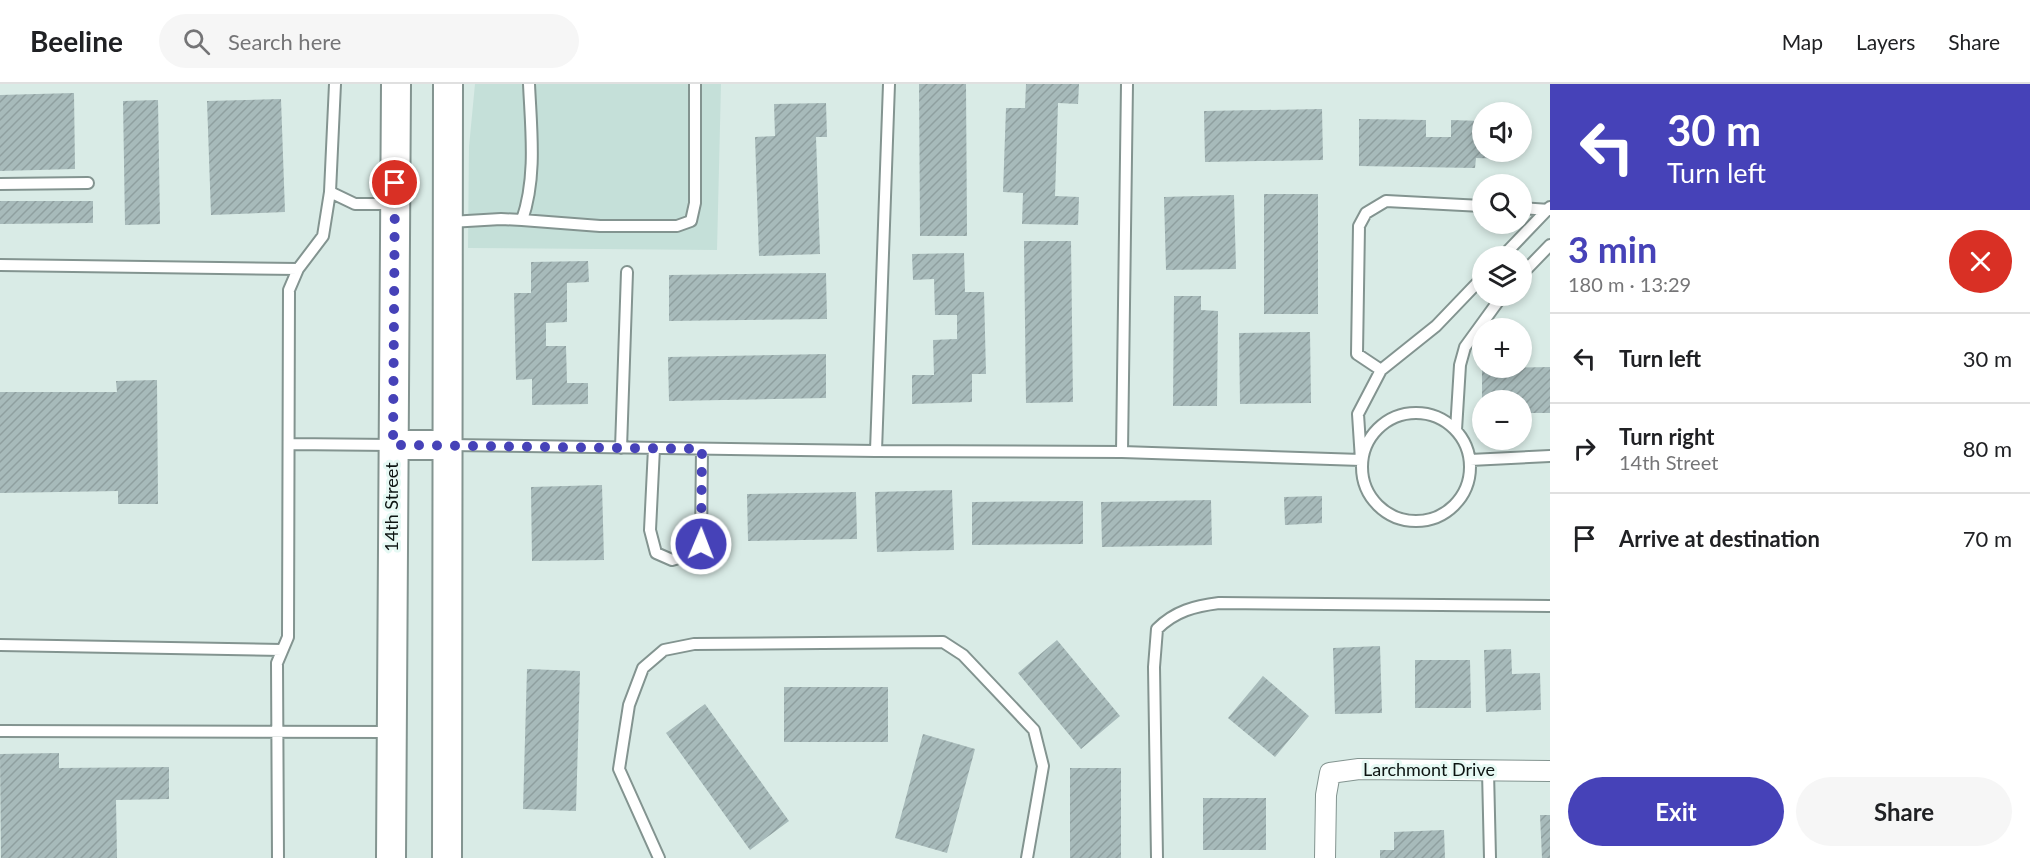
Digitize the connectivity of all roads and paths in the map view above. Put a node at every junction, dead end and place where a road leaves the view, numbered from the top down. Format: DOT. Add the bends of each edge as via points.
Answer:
graph roads {
  1 [pos="334,84"];
  2 [pos="396,84"];
  3 [pos="448,84"];
  4 [pos="529,84"];
  5 [pos="695,84"];
  6 [pos="889,84"];
  7 [pos="1127,84"];
  8 [pos="88,183"];
  9 [pos="0,184"];
  10 [pos="330,192"];
  11 [pos="394,204"];
  12 [pos="1472,205"];
  13 [pos="1532,208"];
  14 [pos="1549,209"];
  15 [pos="522,220"];
  16 [pos="448,223"];
  17 [pos="1550,245"];
  18 [pos="1513,246"];
  19 [pos="1532,264"];
  20 [pos="0,265"];
  21 [pos="298,269"];
  22 [pos="627,272"];
  23 [pos="1472,288"];
  24 [pos="1495,306"];
  25 [pos="1381,370"];
  26 [pos="1456,430"];
  27 [pos="289,444"];
  28 [pos="393,445"];
  29 [pos="448,445"];
  30 [pos="621,448"];
  31 [pos="654,448"];
  32 [pos="702,449"];
  33 [pos="876,451"];
  34 [pos="1122,452"];
  35 [pos="1550,456"];
  36 [pos="1361,460"];
  37 [pos="1470,460"];
  38 [pos="1550,606"];
  39 [pos="0,645"];
  40 [pos="282,650"];
  41 [pos="0,731"];
  42 [pos="277,732"];
  43 [pos="391,732"];
  44 [pos="1488,771"];
  45 [pos="1550,771"];
  46 [pos="278,858"];
  47 [pos="391,858"];
  48 [pos="447,858"];
  49 [pos="659,858"];
  50 [pos="1027,858"];
  51 [pos="1157,858"];
  52 [pos="1325,858"];
  53 [pos="1490,858"];
  1 -- 10 [label="lane"];
  2 -- 11 [label="main road, 14th Street"];
  3 -- 16 [label="main road"];
  4 -- 15 [label="lane" via="530,185"];
  5 -- 15 [label="lane" via="695,203 691,221 677,226 600,226"];
  6 -- 33 [label="lane"];
  7 -- 34 [label="lane"];
  8 -- 9 [label="lane"];
  10 -- 11 [label="lane" via="355,204"];
  10 -- 21 [label="lane" via="323,236"];
  11 -- 28 [label="main road, 14th Street"];
  12 -- 25 [label="lane" via="1386,201 1366,213 1359,226 1357,354"];
  13 -- 14 [label="lane"];
  14 -- 18 [label="lane"];
  15 -- 16 [label="lane"];
  16 -- 29 [label="main road"];
  17 -- 19 [label="lane"];
  20 -- 21 [label="lane"];
  21 -- 27 [label="lane" via="289,290"];
  22 -- 30 [label="lane"];
  23 -- 25 [label="lane" via="1436,326"];
  24 -- 26 [label="lane" via="1465,347 1460,365"];
  25 -- 36 [label="lane" via="1358,414"];
  26 -- 36 [label="lane" via="1425,412 1408,412 1377,428"];
  26 -- 37 [label="lane" via="1466,444"];
  27 -- 28 [label="lane"];
  27 -- 40 [label="lane" via="288,637"];
  28 -- 29 [label="main road"];
  28 -- 43 [label="main road, 14th Street"];
  29 -- 30 [label="lane"];
  29 -- 48 [label="main road"];
  30 -- 31 [label="lane"];
  31 -- 32 [label="lane"];
  31 -- 32 [label="lane" via="650,530 656,553 672,560 696,553 701,544"];
  32 -- 33 [label="lane"];
  33 -- 34 [label="lane"];
  34 -- 36 [label="lane"];
  35 -- 37 [label="lane"];
  36 -- 37 [label="lane" via="1362,478 1381,509 1397,519 1416,522 1434,519 1450,510 1469,479"];
  38 -- 51 [label="lane" via="1219,603 1194,606 1169,617 1157,629 1154,667"];
  39 -- 40 [label="lane"];
  40 -- 42 [label="lane" via="277,663"];
  41 -- 42 [label="lane"];
  42 -- 43 [label="lane"];
  42 -- 46 [label="lane"];
  43 -- 47 [label="main road, 14th Street"];
  44 -- 45 [label="street, Larchmont Drive"];
  44 -- 52 [label="street, Larchmont Drive" via="1359,769 1330,773"];
  44 -- 53 [label="lane"];
  49 -- 50 [label="lane" via="619,769 628,705 643,668 664,650 694,644 932,642 944,642 963,655 1034,730 1043,766"];
}
